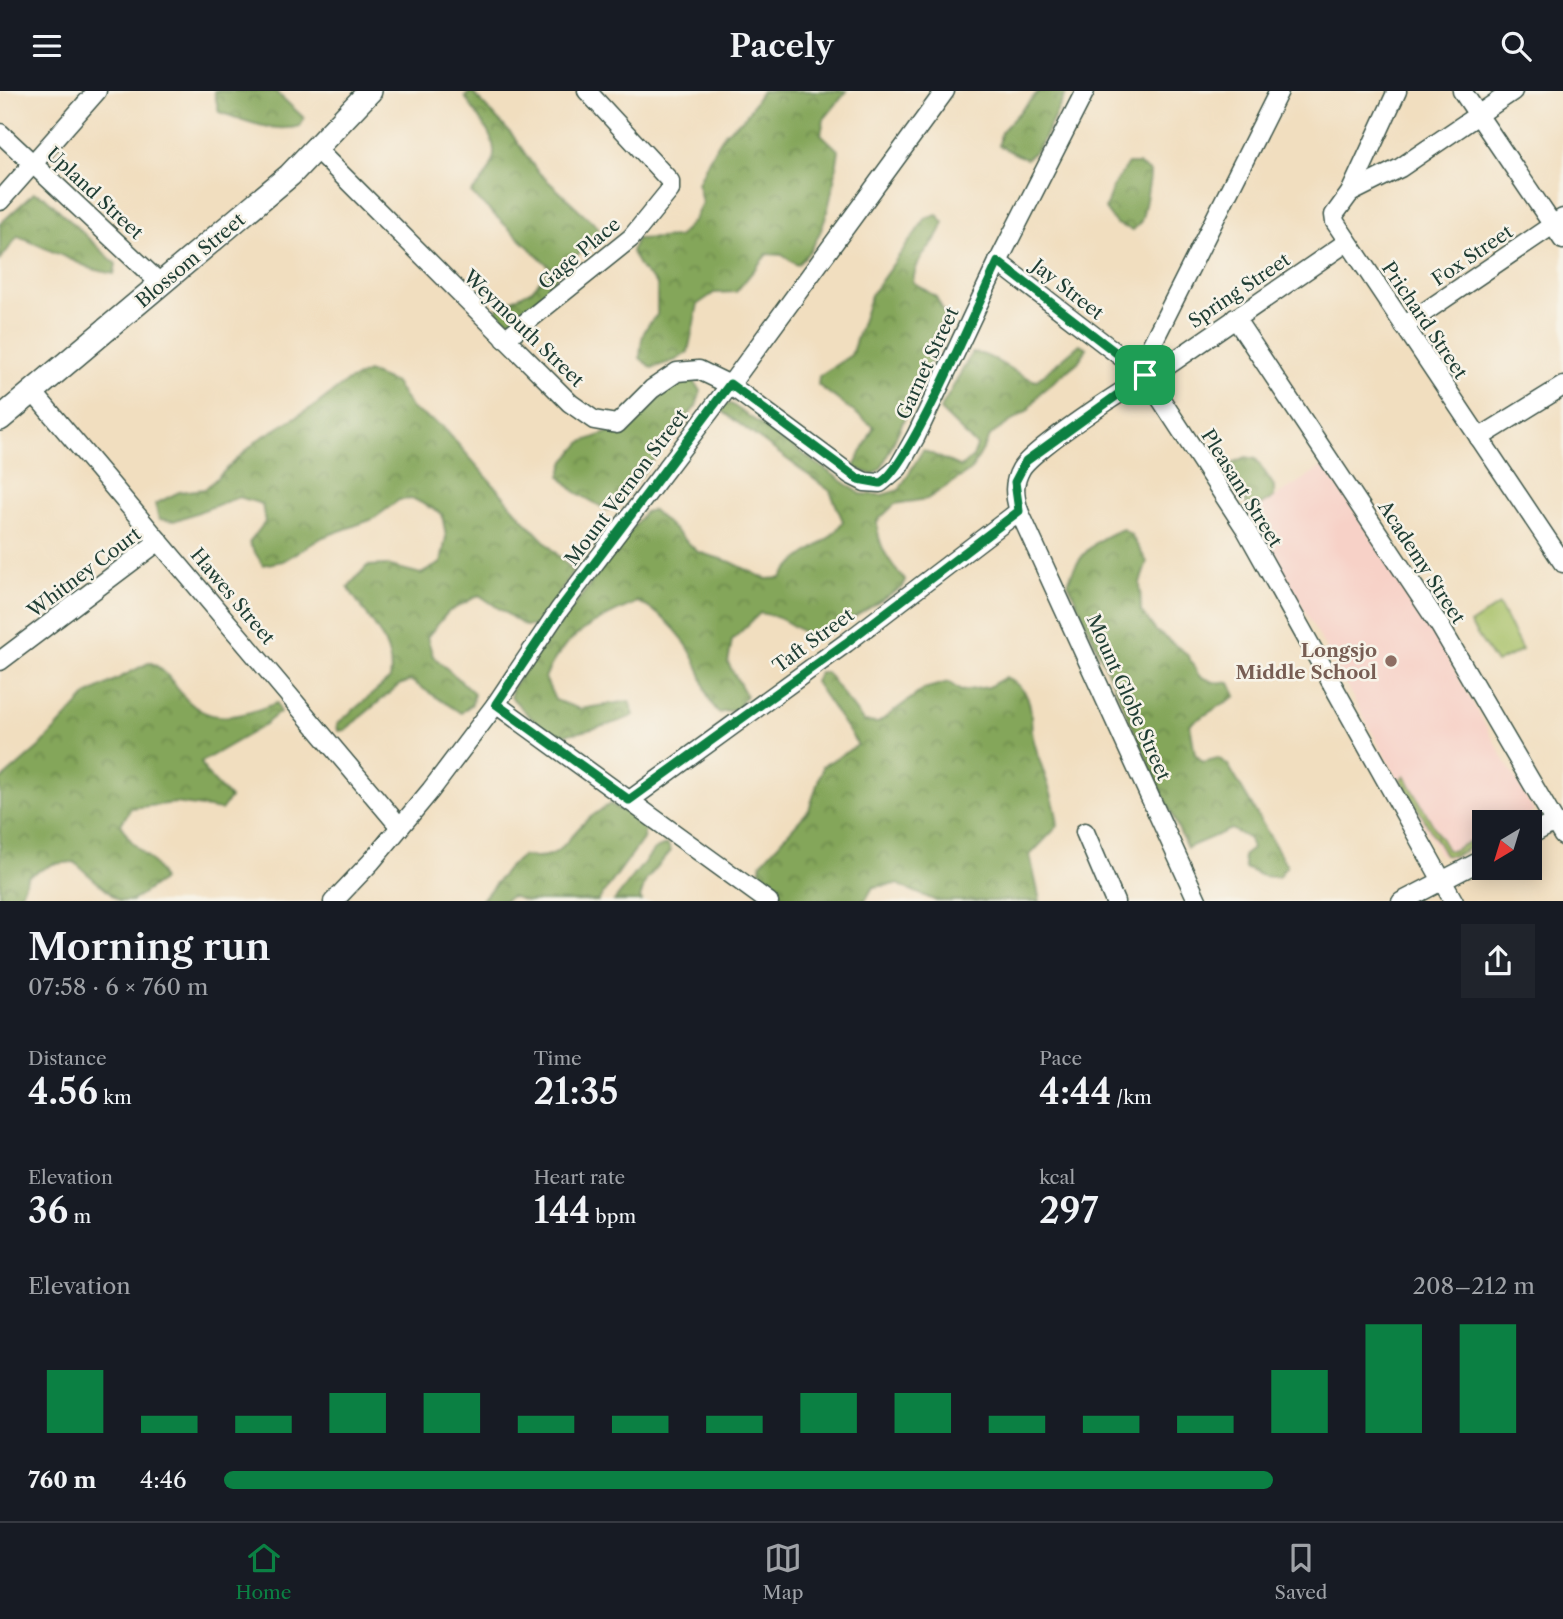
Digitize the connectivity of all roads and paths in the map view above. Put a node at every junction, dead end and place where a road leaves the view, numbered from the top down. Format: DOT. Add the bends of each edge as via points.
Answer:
graph roads {
  1 [pos="97,91"];
  2 [pos="370,91"];
  3 [pos="587,91"];
  4 [pos="945,91"];
  5 [pos="1085,91"];
  6 [pos="1279,91"];
  7 [pos="1397,91"];
  8 [pos="1462,91"];
  9 [pos="1513,91"];
  10 [pos="1478,114"];
  11 [pos="0,132"];
  12 [pos="316,149"];
  13 [pos="33,163"];
  14 [pos="1350,193"];
  15 [pos="0,201"];
  16 [pos="1558,221"];
  17 [pos="1563,240"];
  18 [pos="1347,242"];
  19 [pos="998,262"];
  20 [pos="162,285"];
  21 [pos="1235,318"];
  22 [pos="1404,326"];
  23 [pos="505,339"];
  24 [pos="1145,375"];
  25 [pos="730,384"];
  26 [pos="1563,386"];
  27 [pos="33,392"];
  28 [pos="0,419"];
  29 [pos="1479,438"];
  30 [pos="1019,511"];
  31 [pos="159,541"];
  32 [pos="1560,552"];
  33 [pos="0,661"];
  34 [pos="496,704"];
  35 [pos="629,800"];
  36 [pos="400,827"];
  37 [pos="1559,829"];
  38 [pos="1085,832"];
  39 [pos="1472,865"];
  40 [pos="1441,880"];
  41 [pos="333,901"];
  42 [pos="769,901"];
  43 [pos="1115,901"];
  44 [pos="1198,901"];
  45 [pos="1401,901"];
  46 [pos="1454,901"];
  1 -- 13 [label="street"];
  2 -- 12 [label="street, Blossom Street"];
  3 -- 23 [label="street, Gage Place" via="670,181 670,190 631,239"];
  4 -- 25 [label="street, Mount Vernon Street"];
  5 -- 19 [label="street, Garnet Street"];
  6 -- 24 [label="street" via="1149,350"];
  7 -- 14 [label="street, Prichard Street"];
  8 -- 10 [label="street"];
  9 -- 10 [label="street"];
  10 -- 14 [label="street" via="1400,168"];
  10 -- 16 [label="street"];
  11 -- 13 [label="street, Upland Street"];
  12 -- 20 [label="street, Blossom Street"];
  12 -- 23 [label="street, Weymouth Street"];
  13 -- 15 [label="street"];
  13 -- 20 [label="street, Upland Street"];
  14 -- 18 [label="street, Prichard Street" via="1334,215"];
  16 -- 17 [label="street"];
  16 -- 22 [label="street, Fox Street"];
  18 -- 21 [label="street, Spring Street"];
  18 -- 22 [label="street, Prichard Street"];
  19 -- 24 [label="street, Jay Street"];
  19 -- 25 [label="street, Garnet Street" via="916,436 884,482 864,482 851,475"];
  20 -- 27 [label="street, Blossom Street"];
  21 -- 24 [label="street, Spring Street" via="1164,368"];
  21 -- 37 [label="street, Academy Street" via="1440,626"];
  22 -- 29 [label="street, Prichard Street"];
  23 -- 25 [label="street, Weymouth Street" via="570,403 605,424 617,424 652,389 677,372 699,370"];
  24 -- 30 [label="street, Spring Street" via="1026,461 1015,482"];
  24 -- 40 [label="street, Pleasant Street" via="1239,517"];
  25 -- 34 [label="street, Mount Vernon Street" via="559,610"];
  26 -- 29 [label="street"];
  27 -- 28 [label="street, Blossom Street"];
  27 -- 31 [label="street, Hawes Street"];
  29 -- 32 [label="street, Prichard Street"];
  30 -- 35 [label="street, Taft Street"];
  30 -- 44 [label="street, Mount Globe Street"];
  31 -- 33 [label="street, Whitney Court"];
  31 -- 36 [label="street, Hawes Street"];
  34 -- 35 [label="street"];
  34 -- 36 [label="street, Mount Vernon Street"];
  35 -- 42 [label="street"];
  36 -- 41 [label="street, Mount Vernon Street"];
  38 -- 43 [label="street"];
  39 -- 40 [label="street"];
  40 -- 45 [label="street"];
  40 -- 46 [label="street, Pleasant Street"];
}
